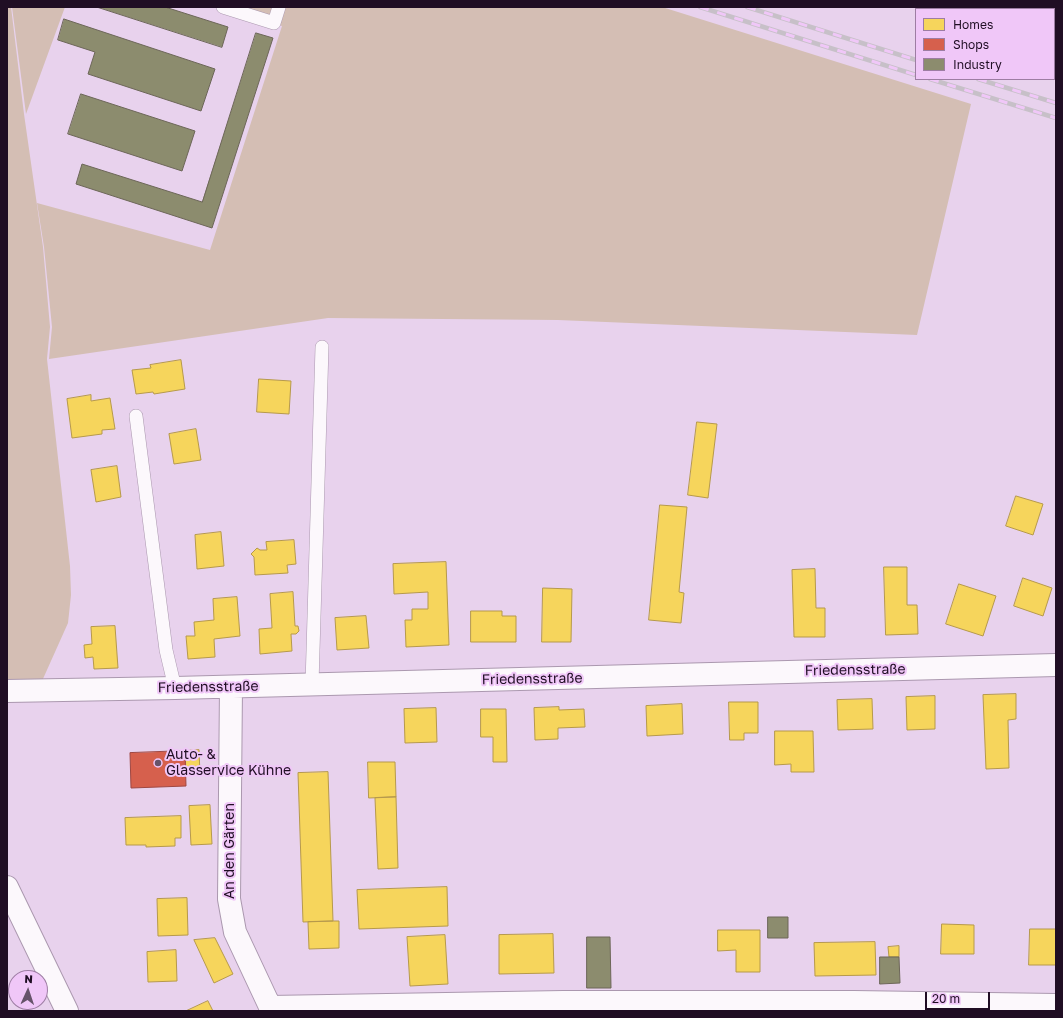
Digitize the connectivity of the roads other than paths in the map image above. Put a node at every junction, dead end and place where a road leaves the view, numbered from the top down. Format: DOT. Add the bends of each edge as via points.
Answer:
graph roads {
  1 [pos="223,7"];
  2 [pos="279,7"];
  3 [pos="322,347"];
  4 [pos="136,416"];
  5 [pos="1056,665"];
  6 [pos="312,684"];
  7 [pos="231,686"];
  8 [pos="175,688"];
  9 [pos="7,691"];
  10 [pos="7,887"];
  11 [pos="1056,1005"];
  12 [pos="271,1009"];
  13 [pos="67,1011"];
  1 -- 2 [label="lane" via="274,23"];
  3 -- 6 [label="lane"];
  4 -- 8 [label="lane" via="166,650"];
  5 -- 6 [label="street, Friedensstraße"];
  6 -- 7 [label="street, Friedensstraße"];
  7 -- 8 [label="street, Friedensstraße"];
  7 -- 12 [label="street, An den Gärten" via="229,899 235,932"];
  8 -- 9 [label="street, Friedensstraße"];
  10 -- 13 [label="street"];
  11 -- 12 [label="street, An den Gärten" via="595,1002"];
}
